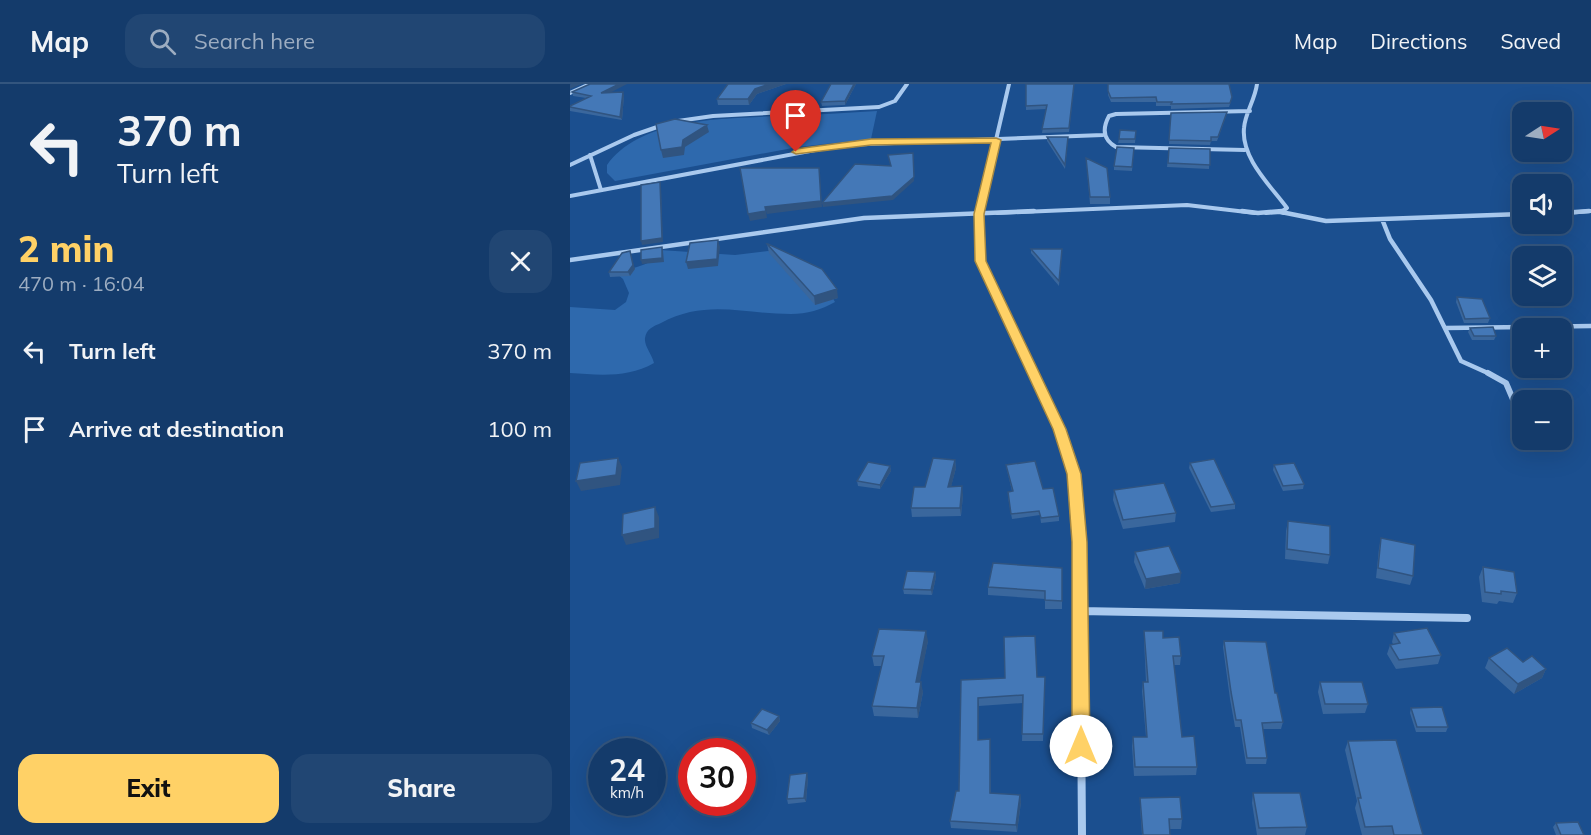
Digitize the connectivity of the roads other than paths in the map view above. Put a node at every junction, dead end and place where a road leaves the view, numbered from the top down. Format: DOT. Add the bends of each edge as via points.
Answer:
graph roads {
  1 [pos="590,84"];
  2 [pos="907,84"];
  3 [pos="1009,84"];
  4 [pos="1257,84"];
  5 [pos="570,93"];
  6 [pos="1250,111"];
  7 [pos="1103,135"];
  8 [pos="996,140"];
  9 [pos="1245,150"];
  10 [pos="590,155"];
  11 [pos="570,165"];
  12 [pos="601,190"];
  13 [pos="570,196"];
  14 [pos="1591,211"];
  15 [pos="1281,212"];
  16 [pos="1572,212"];
  17 [pos="979,214"];
  18 [pos="1512,214"];
  19 [pos="1382,219"];
  20 [pos="570,260"];
  21 [pos="1591,326"];
  22 [pos="1445,328"];
  23 [pos="1512,397"];
  24 [pos="1080,611"];
  25 [pos="1467,618"];
  26 [pos="1082,835"];
  1 -- 5 [label="street"];
  2 -- 10 [label="street" via="895,101 879,107 695,118 668,123"];
  3 -- 8 [label="street"];
  4 -- 6 [label="street"];
  6 -- 7 [label="street" via="1116,114 1105,122"];
  6 -- 9 [label="street" via="1244,127"];
  7 -- 8 [label="street"];
  7 -- 9 [label="street" via="1116,147"];
  8 -- 12 [label="street" via="842,145"];
  8 -- 17 [label="street"];
  9 -- 15 [label="street" via="1287,208"];
  10 -- 11 [label="street"];
  10 -- 12 [label="street"];
  12 -- 13 [label="street"];
  14 -- 16 [label="street"];
  15 -- 17 [label="street" via="1187,205"];
  15 -- 19 [label="street" via="1326,221"];
  17 -- 20 [label="street" via="864,218"];
  17 -- 24 [label="street" via="981,261 1063,439 1074,474 1080,542"];
  18 -- 19 [label="street"];
  19 -- 22 [label="street" via="1390,239"];
  21 -- 22 [label="street"];
  22 -- 23 [label="street" via="1461,361 1506,383"];
  24 -- 25 [label="street"];
  24 -- 26 [label="street"];
}
